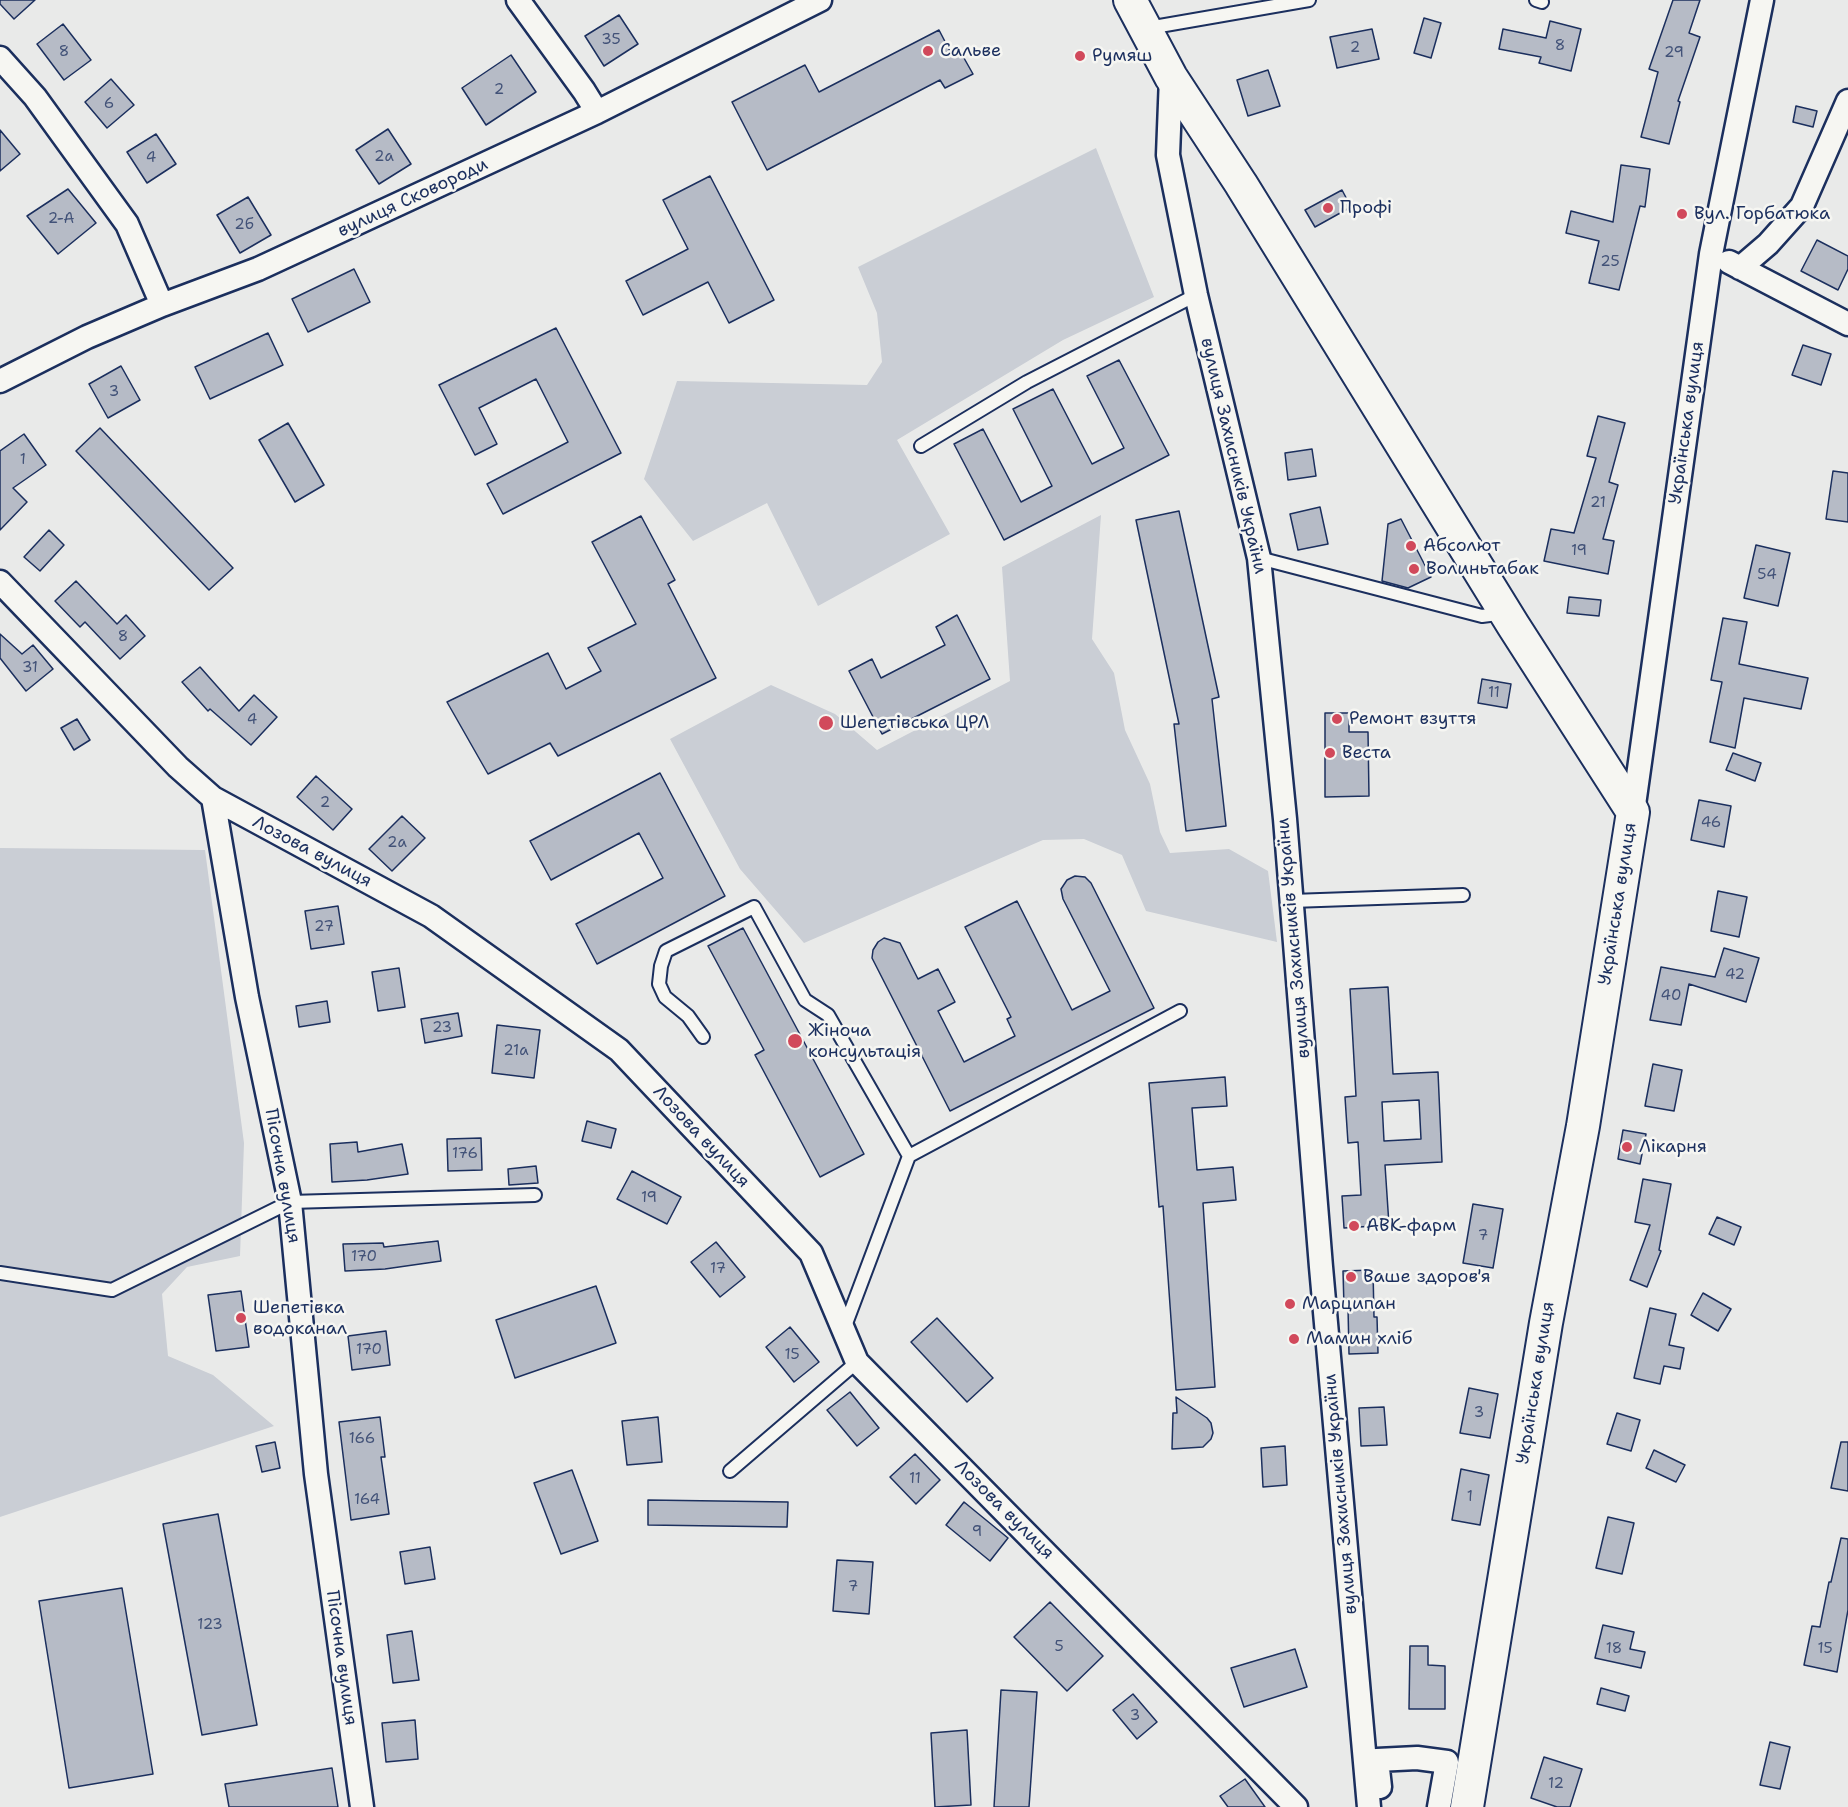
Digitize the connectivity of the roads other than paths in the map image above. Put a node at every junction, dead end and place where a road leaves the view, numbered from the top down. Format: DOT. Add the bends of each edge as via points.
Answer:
graph roads {
  1 [pos="518,0"];
  2 [pos="820,0"];
  3 [pos="1130,0"];
  4 [pos="1309,0"];
  5 [pos="1762,0"];
  6 [pos="1145,28"];
  7 [pos="0,58"];
  8 [pos="1171,77"];
  9 [pos="1848,100"];
  10 [pos="597,112"];
  11 [pos="1711,254"];
  12 [pos="1740,268"];
  13 [pos="1196,295"];
  14 [pos="162,305"];
  15 [pos="1848,324"];
  16 [pos="0,381"];
  17 [pos="921,446"];
  18 [pos="1259,558"];
  19 [pos="0,582"];
  20 [pos="1506,613"];
  21 [pos="213,798"];
  22 [pos="1633,813"];
  23 [pos="1463,895"];
  24 [pos="1292,901"];
  25 [pos="1180,1011"];
  26 [pos="703,1037"];
  27 [pos="909,1156"];
  28 [pos="535,1195"];
  29 [pos="290,1202"];
  30 [pos="0,1273"];
  31 [pos="844,1330"];
  32 [pos="857,1362"];
  33 [pos="730,1471"];
  34 [pos="362,1807"];
  35 [pos="1296,1807"];
  36 [pos="1369,1807"];
  37 [pos="1382,1807"];
  38 [pos="1439,1807"];
  39 [pos="1467,1807"];
  1 -- 10 [label="street"];
  2 -- 10 [label="street, вулиця Сковороди"];
  3 -- 6 [label="main road"];
  4 -- 6 [label="lane"];
  5 -- 11 [label="street, Українська вулиця"];
  6 -- 8 [label="main road"];
  7 -- 14 [label="street" via="35,97 127,224"];
  8 -- 13 [label="street, вулиця Захисників України" via="1168,155"];
  8 -- 20 [label="main road"];
  9 -- 12 [label="street" via="1802,206"];
  10 -- 14 [label="street, вулиця Сковороди" via="258,269"];
  11 -- 12 [label="street"];
  11 -- 22 [label="street, Українська вулиця"];
  12 -- 15 [label="street"];
  13 -- 17 [label="lane" via="1028,382"];
  13 -- 18 [label="street, вулиця Захисників України"];
  14 -- 16 [label="street, вулиця Сковороди"];
  18 -- 20 [label="lane" via="1482,616"];
  18 -- 24 [label="street, вулиця Захисників України"];
  19 -- 21 [label="street, Лозова вулиця" via="178,767"];
  20 -- 22 [label="main road"];
  21 -- 29 [label="street, Пісочна вулиця" via="247,996"];
  21 -- 31 [label="street, Лозова вулиця" via="431,916 619,1050 811,1253"];
  22 -- 39 [label="main road, Українська вулиця"];
  23 -- 24 [label="lane"];
  24 -- 36 [label="street, вулиця Захисників України"];
  25 -- 27 [label="lane"];
  26 -- 27 [label="lane" via="665,997 659,984 666,951 754,907 805,1000 828,1015"];
  27 -- 31 [label="lane"];
  28 -- 29 [label="lane"];
  29 -- 30 [label="lane" via="112,1290"];
  29 -- 34 [label="street, Пісочна вулиця" via="316,1474"];
  31 -- 32 [label="street, Лозова вулиця"];
  32 -- 33 [label="lane"];
  32 -- 35 [label="street, Лозова вулиця"];
  37 -- 38 [label="street" via="1377,1761 1417,1758 1447,1762"];
}
